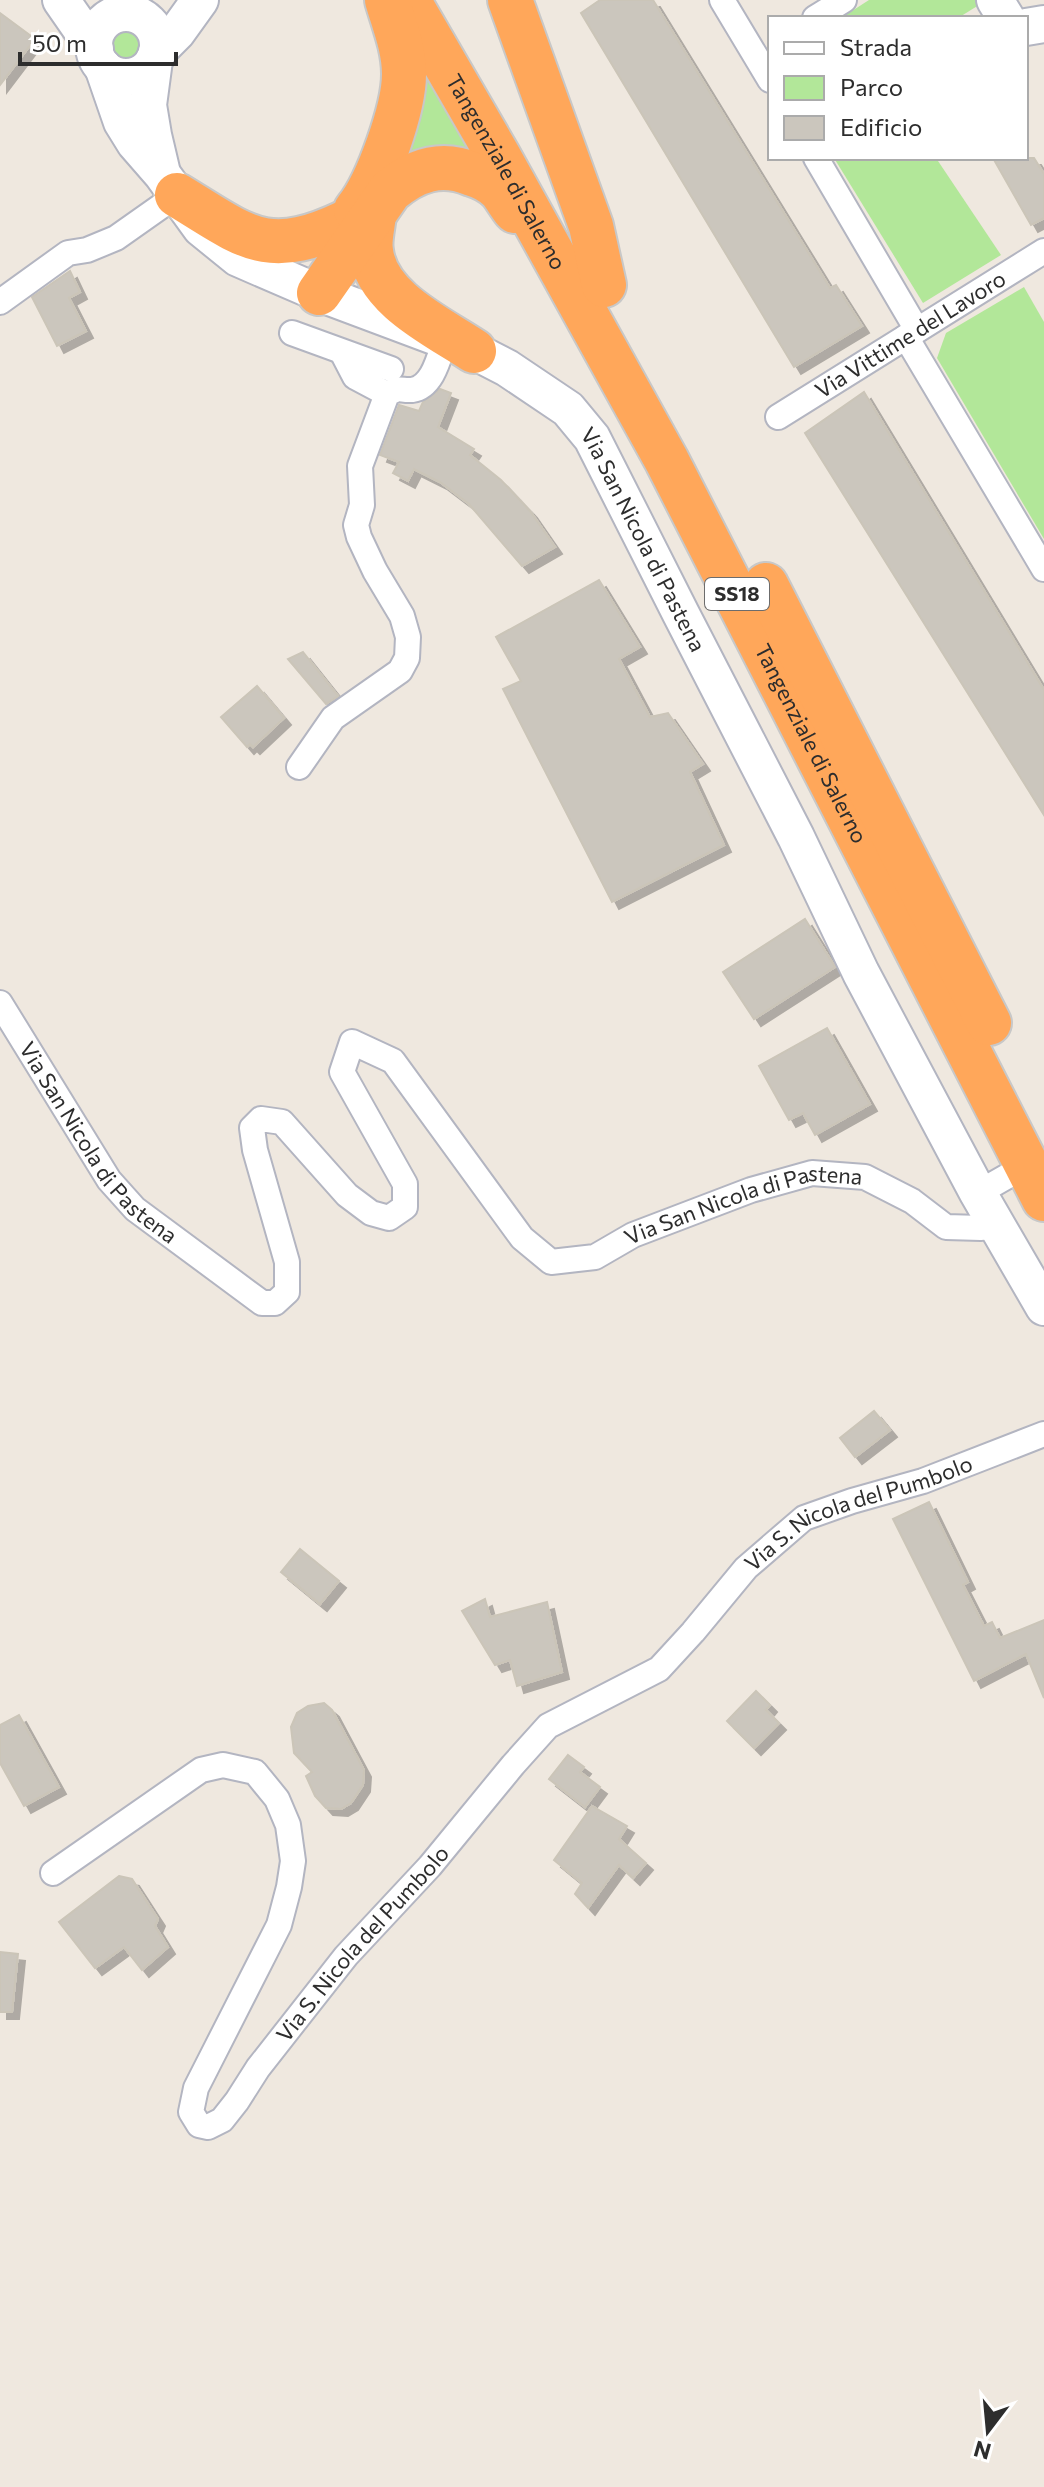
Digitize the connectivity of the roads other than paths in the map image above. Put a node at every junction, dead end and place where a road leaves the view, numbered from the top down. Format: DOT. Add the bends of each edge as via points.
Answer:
graph roads {
  1 [pos="61,0"];
  2 [pos="69,0"];
  3 [pos="154,0"];
  4 [pos="200,0"];
  5 [pos="387,0"];
  6 [pos="408,0"];
  7 [pos="441,0"];
  8 [pos="510,0"];
  9 [pos="722,0"];
  10 [pos="844,0"];
  11 [pos="818,16"];
  12 [pos="104,38"];
  13 [pos="763,51"];
  14 [pos="156,56"];
  15 [pos="768,72"];
  16 [pos="817,160"];
  17 [pos="170,185"];
  18 [pos="360,218"];
  19 [pos="1044,251"];
  20 [pos="311,290"];
  21 [pos="0,302"];
  22 [pos="597,302"];
  23 [pos="292,333"];
  24 [pos="911,334"];
  25 [pos="459,346"];
  26 [pos="342,352"];
  27 [pos="391,369"];
  28 [pos="387,394"];
  29 [pos="778,417"];
  30 [pos="1044,569"];
  31 [pos="299,767"];
  32 [pos="0,1003"];
  33 [pos="1044,1137"];
  34 [pos="1028,1186"];
  35 [pos="984,1204"];
  36 [pos="1044,1307"];
  37 [pos="1044,1434"];
  38 [pos="53,1873"];
  1 -- 12 [label="street, Via San Nicola di Pastena"];
  2 -- 12 [label="street"];
  3 -- 12 [label="street"];
  4 -- 14 [label="street"];
  5 -- 18 [label="highway" via="404,76 387,146"];
  6 -- 22 [label="highway, Tangenziale di Salerno / SS18"];
  7 -- 22 [label="highway, Tangenziale di Salerno / SS18"];
  8 -- 22 [label="highway" via="591,226"];
  9 -- 13 [label="street"];
  10 -- 11 [label="street"];
  12 -- 14 [label="street" via="118,76 135,76"];
  12 -- 14 [label="street" via="132,14 149,23 158,41"];
  12 -- 17 [label="street, Via San Nicola di Pastena" via="122,122"];
  13 -- 15 [label="street"];
  14 -- 17 [label="street, Via San Nicola di Pastena" via="148,105"];
  16 -- 24 [label="street"];
  17 -- 18 [label="highway" via="228,226 259,240 316,236"];
  17 -- 20 [label="street, Via San Nicola di Pastena" via="201,228 238,258"];
  17 -- 21 [label="street" via="116,238 68,253"];
  18 -- 20 [label="highway"];
  18 -- 22 [label="highway" via="405,178 424,170 460,168 498,188"];
  18 -- 25 [label="highway" via="378,276 391,294"];
  19 -- 24 [label="street, Via Vittime del Lavoro"];
  20 -- 25 [label="street, Via San Nicola di Pastena"];
  22 -- 33 [label="highway, Tangenziale di Salerno / SS18" via="660,384 789,628"];
  22 -- 34 [label="highway, Tangenziale di Salerno / SS18" via="667,461"];
  23 -- 26 [label="street"];
  24 -- 29 [label="street, Via Vittime del Lavoro"];
  24 -- 30 [label="street"];
  25 -- 28 [label="street" via="425,384"];
  25 -- 35 [label="street, Via San Nicola di Pastena" via="539,387 568,409 592,438 861,973"];
  26 -- 27 [label="street"];
  26 -- 28 [label="street" via="355,377"];
  28 -- 31 [label="street" via="360,466 362,505 356,525 402,616 407,658 400,671 333,718"];
  32 -- 35 [label="street, Via San Nicola di Pastena" via="109,1180 135,1209 262,1303 275,1303 287,1292 287,1262 255,1150 252,1128 261,1119 282,1122 347,1195 371,1213 389,1218 405,1207 405,1184 342,1072 352,1042 393,1061 522,1238 551,1262 595,1257 633,1235 812,1173 865,1177 912,1201 946,1227 981,1228"];
  34 -- 35 [label="street"];
  35 -- 36 [label="street"];
  37 -- 38 [label="street, Via S. Nicola del Pumbolo" via="923,1481 804,1518 746,1568 659,1669 548,1726 346,1956 222,2120 208,2127 199,2125 191,2112 196,2088 279,1925 289,1887 293,1861 288,1825 277,1799 255,1772 223,1765 201,1770"];
}
